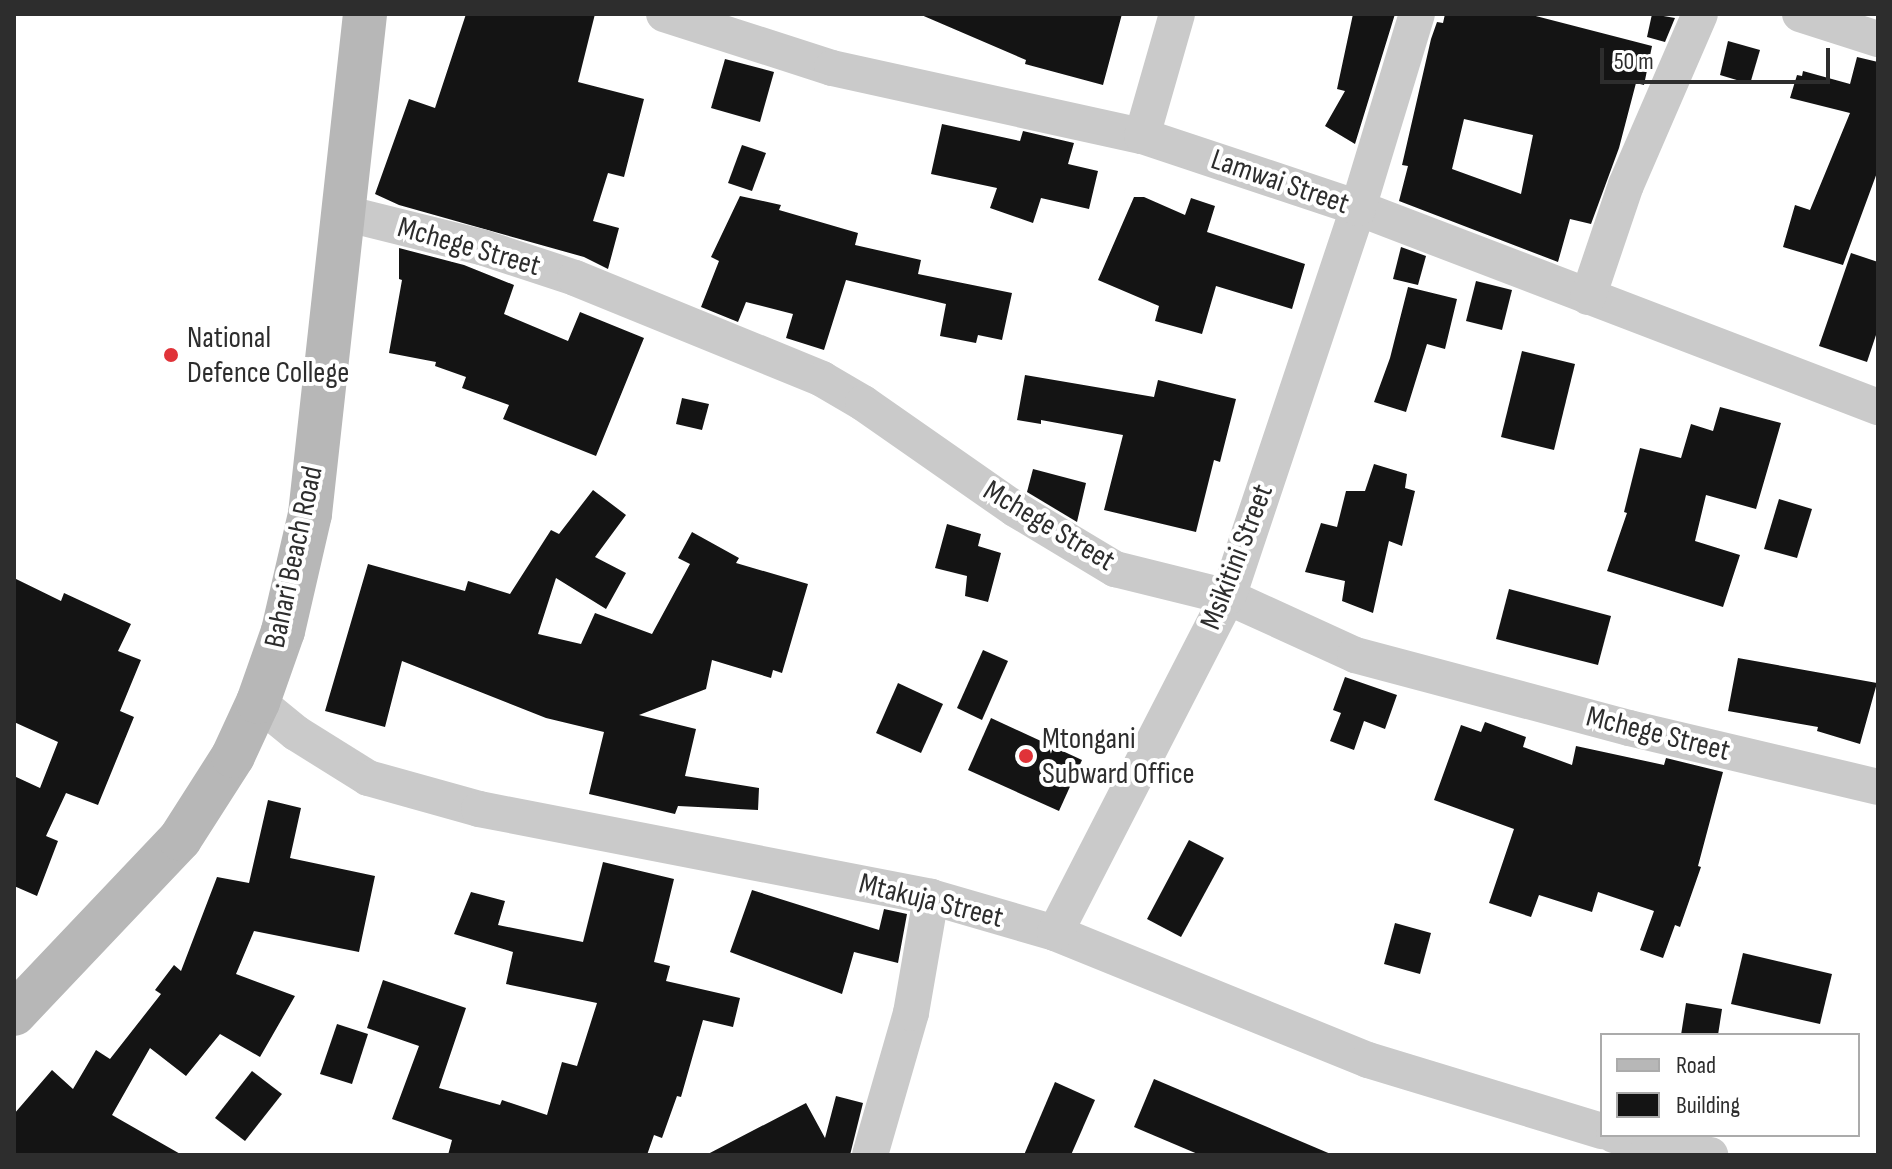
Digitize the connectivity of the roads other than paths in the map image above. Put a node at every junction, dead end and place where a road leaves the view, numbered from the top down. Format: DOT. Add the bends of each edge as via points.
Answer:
graph roads {
  1 [pos="365,14"];
  2 [pos="664,14"];
  3 [pos="1177,14"];
  4 [pos="1417,14"];
  5 [pos="1700,14"];
  6 [pos="1800,14"];
  7 [pos="1878,39"];
  8 [pos="1142,136"];
  9 [pos="1358,208"];
  10 [pos="344,213"];
  11 [pos="1588,297"];
  12 [pos="1878,407"];
  13 [pos="1228,597"];
  14 [pos="258,702"];
  15 [pos="1878,787"];
  16 [pos="931,897"];
  17 [pos="1055,933"];
  18 [pos="14,1014"];
  19 [pos="1600,1130"];
  20 [pos="1620,1137"];
  21 [pos="870,1155"];
  22 [pos="1710,1155"];
  1 -- 10 [label="street, Bahari Beach Road"];
  2 -- 8 [label="street, Lamwai Street" via="832,68"];
  3 -- 8 [label="street"];
  4 -- 9 [label="street, Msikitini Street"];
  5 -- 11 [label="street" via="1626,185"];
  6 -- 7 [label="street"];
  8 -- 9 [label="street, Lamwai Street"];
  9 -- 11 [label="street, Lamwai Street"];
  9 -- 13 [label="street, Msikitini Street"];
  10 -- 13 [label="street, Mchege Street" via="484,248 575,278 822,379 1015,509 1115,569"];
  10 -- 14 [label="street, Bahari Beach Road" via="310,514 283,631"];
  11 -- 12 [label="street, Lamwai Street"];
  13 -- 15 [label="street, Mchege Street" via="1355,655"];
  13 -- 17 [label="street, Msikitini Street"];
  14 -- 16 [label="street, Mtakuja Street" via="368,778 479,809"];
  14 -- 18 [label="street, Bahari Beach Road" via="233,756 180,839"];
  16 -- 17 [label="street, Mtakuja Street"];
  16 -- 21 [label="street" via="911,1013"];
  17 -- 19 [label="street, Mtakuja Street" via="1368,1060"];
  20 -- 22 [label="street"];
}
